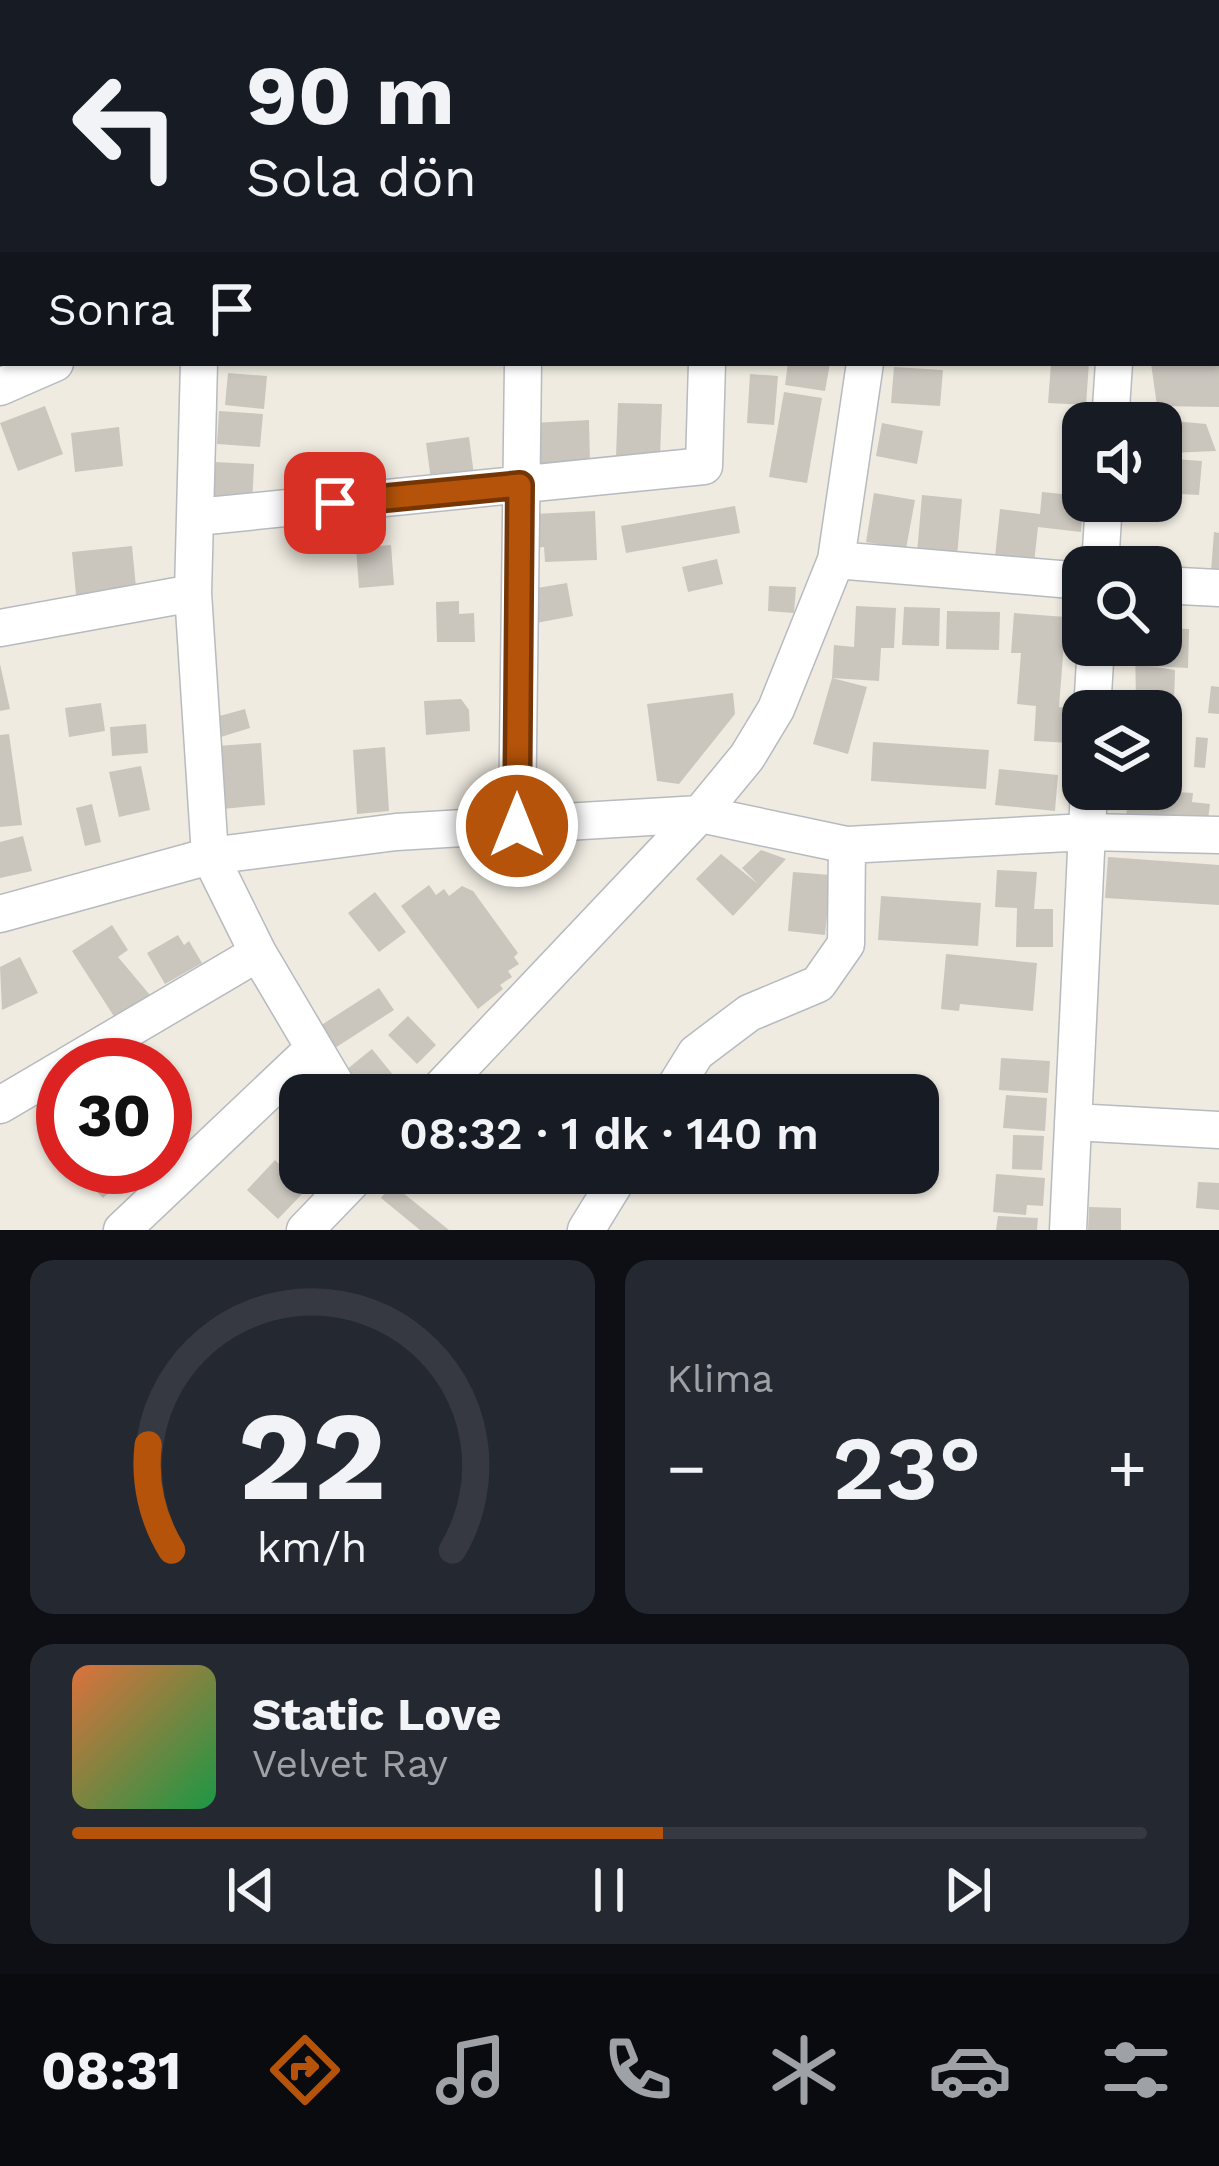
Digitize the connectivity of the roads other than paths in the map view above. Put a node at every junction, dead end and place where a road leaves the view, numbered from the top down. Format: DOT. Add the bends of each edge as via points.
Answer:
graph roads {
  1 [pos="48,366"];
  2 [pos="199,366"];
  3 [pos="523,366"];
  4 [pos="707,366"];
  5 [pos="865,366"];
  6 [pos="1114,366"];
  7 [pos="0,387"];
  8 [pos="1111,402"];
  9 [pos="520,485"];
  10 [pos="196,517"];
  11 [pos="836,560"];
  12 [pos="1062,579"];
  13 [pos="1182,586"];
  14 [pos="1219,588"];
  15 [pos="194,593"];
  16 [pos="0,628"];
  17 [pos="1088,810"];
  18 [pos="700,814"];
  19 [pos="517,826"];
  20 [pos="1087,832"];
  21 [pos="1219,835"];
  22 [pos="847,844"];
  23 [pos="210,856"];
  24 [pos="0,914"];
  25 [pos="258,953"];
  26 [pos="114,1038"];
  27 [pos="312,1050"];
  28 [pos="328,1074"];
  29 [pos="454,1074"];
  30 [pos="683,1074"];
  31 [pos="36,1084"];
  32 [pos="0,1105"];
  33 [pos="1073,1122"];
  34 [pos="1219,1130"];
  35 [pos="340,1194"];
  36 [pos="608,1194"];
  37 [pos="122,1230"];
  38 [pos="305,1230"];
  39 [pos="586,1230"];
  40 [pos="1067,1230"];
  1 -- 7 [label="street"];
  2 -- 10 [label="street"];
  3 -- 9 [label="street"];
  4 -- 9 [label="street" via="704,466"];
  5 -- 11 [label="street"];
  6 -- 8 [label="street"];
  9 -- 10 [label="street"];
  9 -- 19 [label="street"];
  10 -- 15 [label="street"];
  11 -- 12 [label="street"];
  11 -- 18 [label="street" via="776,709"];
  13 -- 14 [label="street"];
  15 -- 16 [label="street"];
  15 -- 23 [label="street"];
  17 -- 20 [label="street"];
  18 -- 19 [label="street"];
  18 -- 22 [label="street"];
  18 -- 29 [label="street"];
  19 -- 23 [label="street"];
  20 -- 21 [label="street"];
  20 -- 22 [label="street"];
  20 -- 33 [label="street"];
  22 -- 30 [label="street" via="846,944 828,970 818,983 749,1013 696,1053"];
  23 -- 24 [label="street"];
  23 -- 25 [label="street"];
  25 -- 26 [label="street"];
  25 -- 27 [label="street"];
  27 -- 28 [label="street"];
  27 -- 37 [label="street"];
  31 -- 32 [label="street"];
  33 -- 34 [label="street"];
  33 -- 40 [label="street"];
  35 -- 38 [label="street"];
  36 -- 39 [label="street"];
}
